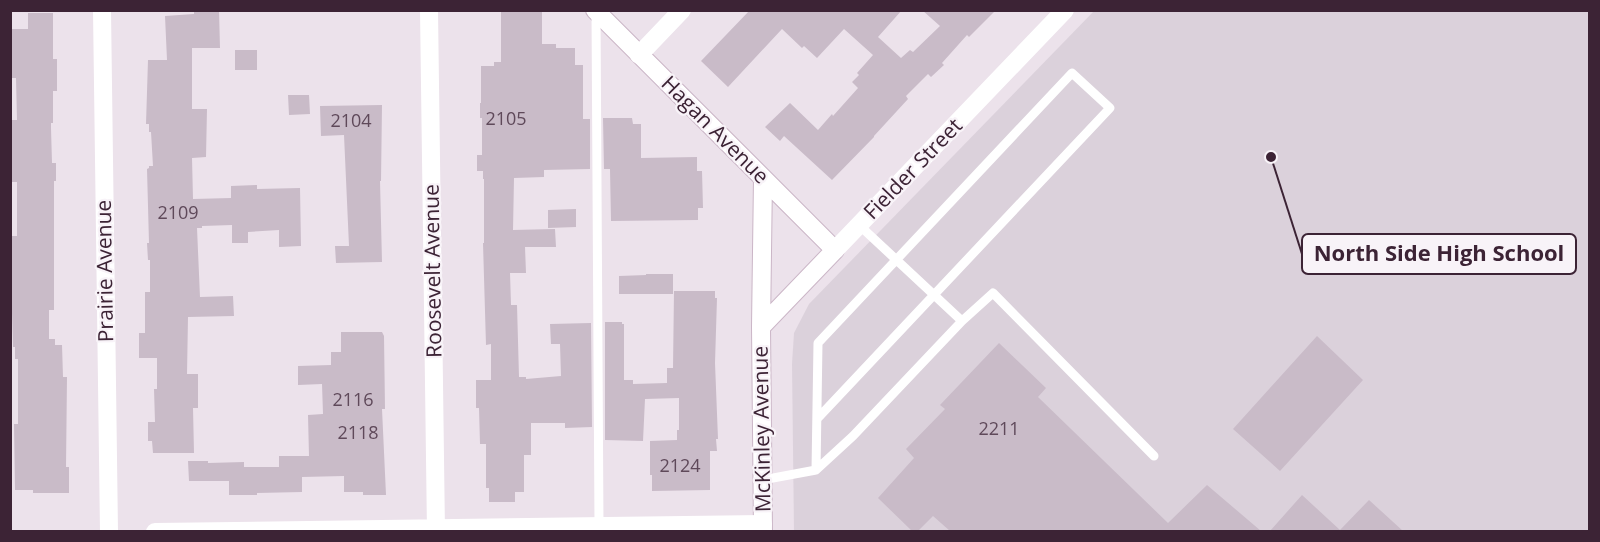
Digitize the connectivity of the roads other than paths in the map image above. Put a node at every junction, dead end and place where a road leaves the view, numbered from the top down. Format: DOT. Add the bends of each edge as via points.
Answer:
graph roads {
  1 [pos="102,10"];
  2 [pos="429,10"];
  3 [pos="682,10"];
  4 [pos="1065,10"];
  5 [pos="595,11"];
  6 [pos="639,55"];
  7 [pos="763,178"];
  8 [pos="859,225"];
  9 [pos="834,250"];
  10 [pos="897,260"];
  11 [pos="934,295"];
  12 [pos="962,321"];
  13 [pos="760,327"];
  14 [pos="817,419"];
  15 [pos="1154,456"];
  16 [pos="816,470"];
  17 [pos="762,480"];
  18 [pos="599,526"];
  19 [pos="763,528"];
  20 [pos="436,530"];
  21 [pos="109,531"];
  22 [pos="155,531"];
  23 [pos="272,531"];
  1 -- 21 [label="street, Prairie Avenue"];
  2 -- 20 [label="street, Roosevelt Avenue"];
  3 -- 6 [label="street"];
  4 -- 8 [label="street, Fielder Street"];
  5 -- 6 [label="street, Hagan Avenue"];
  5 -- 18 [label="lane"];
  6 -- 7 [label="street, Hagan Avenue"];
  7 -- 9 [label="street, Hagan Avenue"];
  7 -- 13 [label="street, McKinley Avenue"];
  8 -- 9 [label="street, Fielder Street"];
  8 -- 10 [label="lane"];
  9 -- 13 [label="street, Fielder Street"];
  10 -- 11 [label="lane"];
  10 -- 11 [label="lane" via="1072,74 1110,108"];
  10 -- 14 [label="lane" via="818,343"];
  11 -- 12 [label="lane"];
  11 -- 14 [label="lane"];
  12 -- 15 [label="lane" via="993,293"];
  12 -- 16 [label="lane"];
  13 -- 17 [label="street, McKinley Avenue"];
  14 -- 16 [label="lane"];
  16 -- 17 [label="lane"];
  17 -- 19 [label="street, McKinley Avenue"];
  18 -- 19 [label="street"];
  18 -- 20 [label="street"];
  20 -- 23 [label="street"];
  22 -- 23 [label="street"];
}
